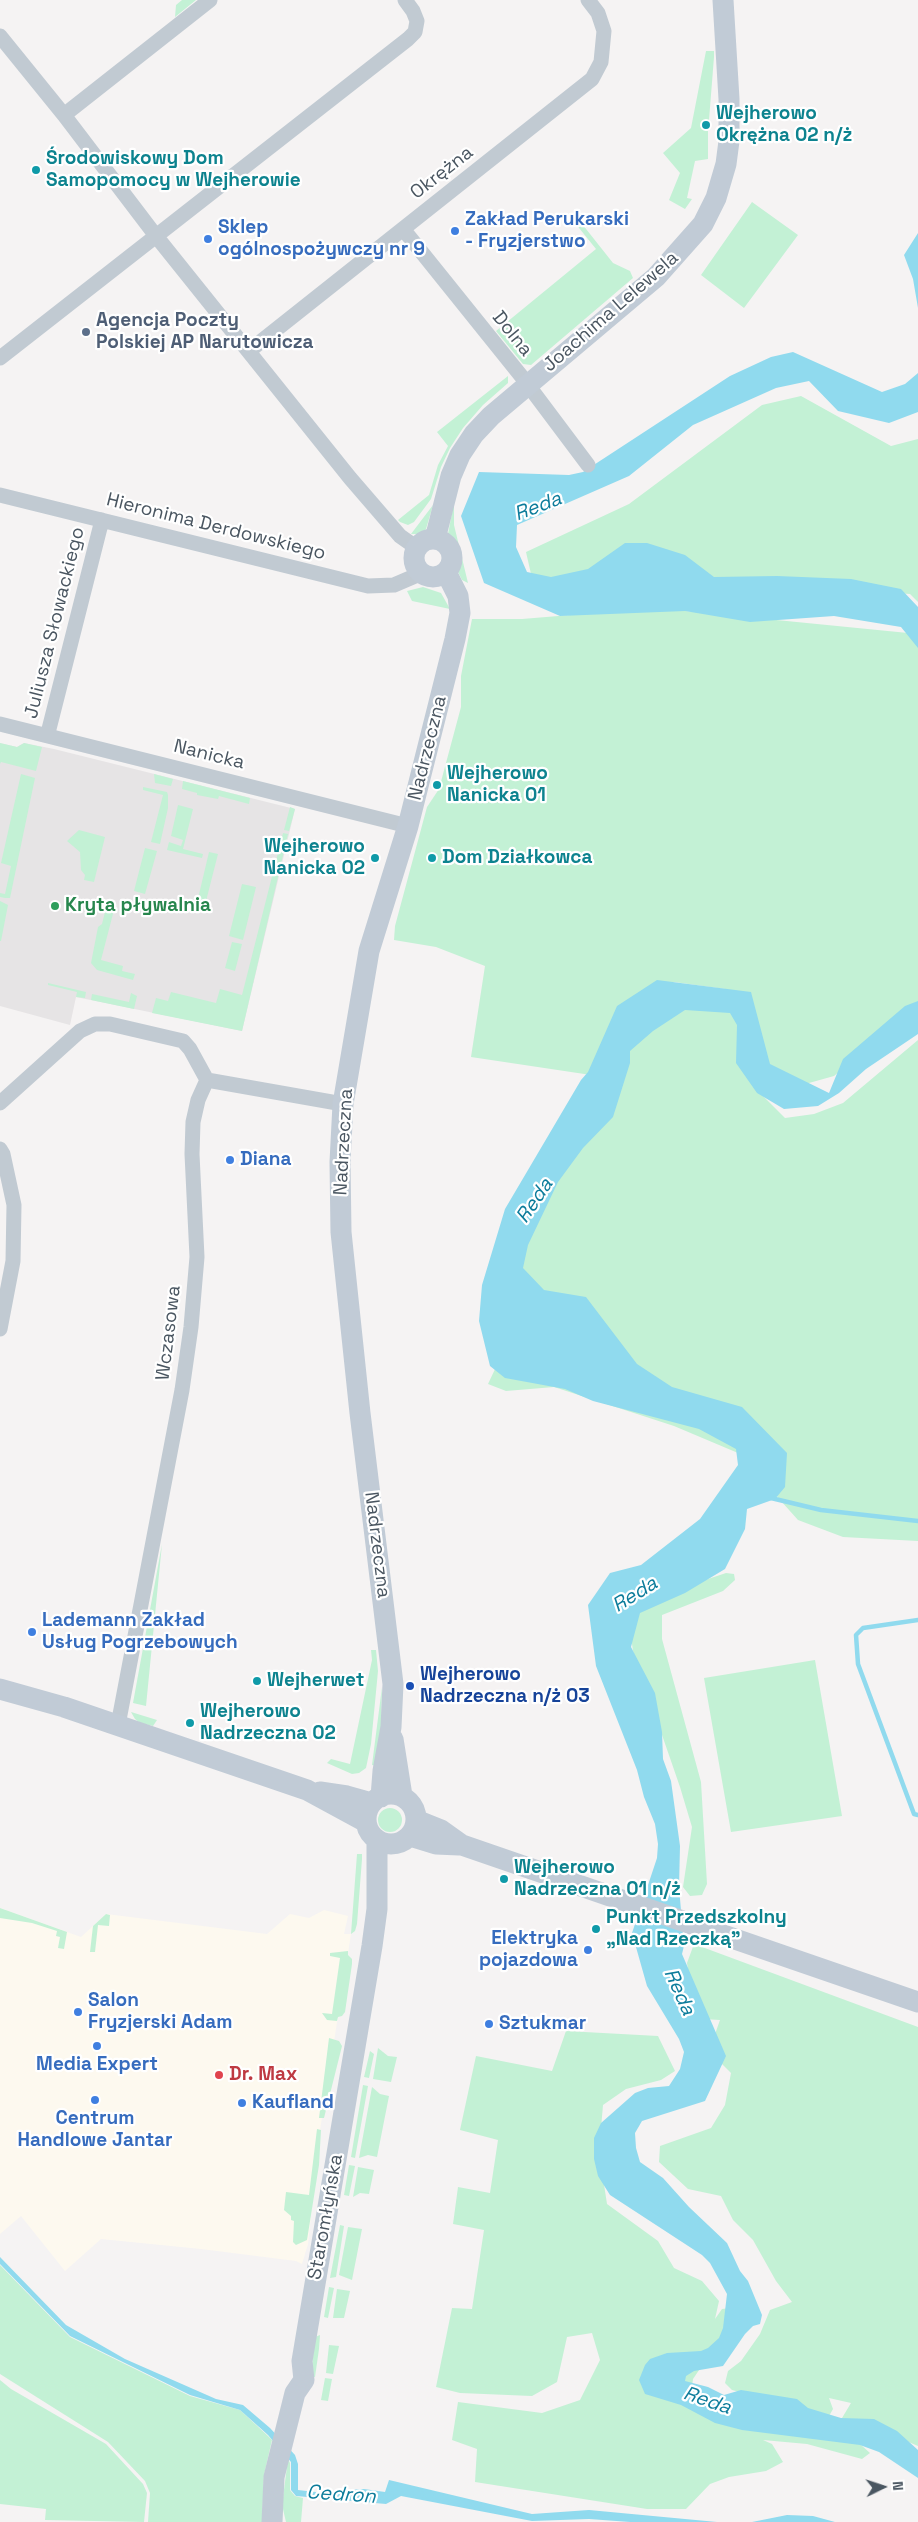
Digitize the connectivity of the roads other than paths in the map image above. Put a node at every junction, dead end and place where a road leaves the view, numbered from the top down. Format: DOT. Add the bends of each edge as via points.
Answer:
graph roads {
  1 [pos="210,0"];
  2 [pos="405,0"];
  3 [pos="588,0"];
  4 [pos="723,0"];
  5 [pos="0,36"];
  6 [pos="64,115"];
  7 [pos="403,229"];
  8 [pos="156,236"];
  9 [pos="249,351"];
  10 [pos="0,358"];
  11 [pos="527,385"];
  12 [pos="588,465"];
  13 [pos="0,495"];
  14 [pos="102,520"];
  15 [pos="426,543"];
  16 [pos="446,572"];
  17 [pos="422,573"];
  18 [pos="0,724"];
  19 [pos="49,736"];
  20 [pos="408,826"];
  21 [pos="207,1080"];
  22 [pos="0,1103"];
  23 [pos="343,1104"];
  24 [pos="0,1149"];
  25 [pos="0,1329"];
  26 [pos="0,1689"];
  27 [pos="118,1725"];
  28 [pos="380,1805"];
  29 [pos="400,1835"];
  30 [pos="918,2002"];
  31 [pos="272,2522"];
  1 -- 6 [label="street"];
  2 -- 8 [label="street" via="416,21 415,32 408,39"];
  3 -- 7 [label="street, Okrężna" via="598,12 604,31 600,62 592,79"];
  4 -- 11 [label="main road, Joachima Lelewela" via="729,141 716,198 703,224 656,277"];
  5 -- 6 [label="street"];
  6 -- 8 [label="street"];
  7 -- 9 [label="street, Okrężna"];
  7 -- 11 [label="street, Dolna"];
  8 -- 9 [label="street"];
  8 -- 10 [label="street"];
  9 -- 15 [label="street" via="400,536"];
  11 -- 12 [label="street, Dolna"];
  11 -- 15 [label="main road, Joachima Lelewela" via="474,434 460,455"];
  13 -- 14 [label="street, Hieronima Derdowskiego"];
  14 -- 17 [label="street, Hieronima Derdowskiego" via="368,586 394,585"];
  14 -- 19 [label="street, Juliusza Słowackiego"];
  15 -- 16 [label="main road" via="445,543 451,552 452,562"];
  15 -- 17 [label="main road" via="414,557"];
  16 -- 17 [label="main road" via="430,577"];
  16 -- 20 [label="main road, Nadrzeczna" via="458,596 460,612"];
  18 -- 19 [label="street, Nanicka"];
  19 -- 20 [label="street, Nanicka"];
  20 -- 23 [label="main road, Nadrzeczna" via="369,951"];
  21 -- 22 [label="street" via="183,1041 110,1024 95,1024 80,1031"];
  21 -- 23 [label="street"];
  21 -- 27 [label="street, Wczasowa" via="193,1122 197,1258 191,1327 182,1390"];
  23 -- 28 [label="main road, Nadrzeczna" via="341,1232 393,1684 391,1727"];
  24 -- 25 [label="street" via="14,1205 13,1261"];
  26 -- 27 [label="main road"];
  27 -- 28 [label="main road" via="308,1790"];
  28 -- 29 [label="main road" via="370,1832"];
  28 -- 29 [label="main road" via="409,1802 415,1810"];
  29 -- 30 [label="main road" via="441,1830 462,1845"];
  29 -- 31 [label="main road, Staromłyńska" via="377,1909 302,2361 291,2377 295,2393 274,2478"];
}
